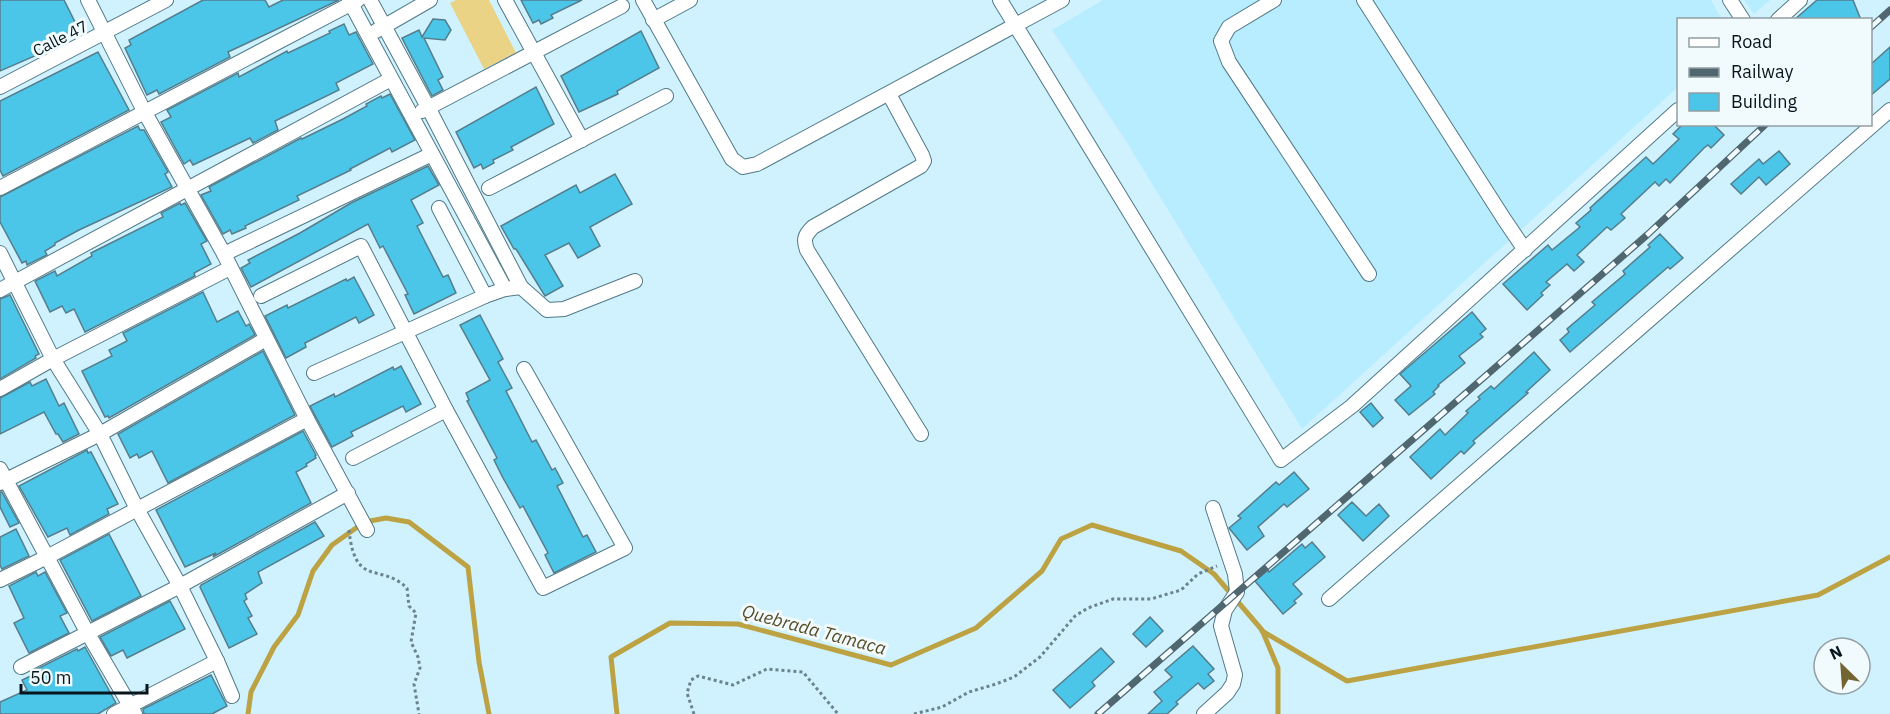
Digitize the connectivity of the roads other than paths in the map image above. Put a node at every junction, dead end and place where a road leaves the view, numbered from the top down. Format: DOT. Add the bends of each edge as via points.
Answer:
graph roads {
  1 [pos="88,0"];
  2 [pos="166,0"];
  3 [pos="370,0"];
  4 [pos="430,0"];
  5 [pos="505,0"];
  6 [pos="643,0"];
  7 [pos="690,0"];
  8 [pos="1000,0"];
  9 [pos="1062,0"];
  10 [pos="1274,0"];
  11 [pos="1364,0"];
  12 [pos="1730,0"];
  13 [pos="1800,0"];
  14 [pos="352,1"];
  15 [pos="622,6"];
  16 [pos="1742,18"];
  17 [pos="1780,18"];
  18 [pos="653,20"];
  19 [pos="1016,26"];
  20 [pos="384,27"];
  21 [pos="105,33"];
  22 [pos="369,35"];
  23 [pos="534,52"];
  24 [pos="391,79"];
  25 [pos="0,87"];
  26 [pos="889,94"];
  27 [pos="666,96"];
  28 [pos="429,108"];
  29 [pos="1890,110"];
  30 [pos="144,111"];
  31 [pos="1677,111"];
  32 [pos="412,116"];
  33 [pos="1872,126"];
  34 [pos="1872,126"];
  35 [pos="582,140"];
  36 [pos="432,154"];
  37 [pos="0,188"];
  38 [pos="489,188"];
  39 [pos="187,191"];
  40 [pos="439,208"];
  41 [pos="1526,250"];
  42 [pos="0,254"];
  43 [pos="224,254"];
  44 [pos="231,268"];
  45 [pos="1369,274"];
  46 [pos="635,281"];
  47 [pos="15,282"];
  48 [pos="521,287"];
  49 [pos="505,289"];
  50 [pos="0,290"];
  51 [pos="261,296"];
  52 [pos="485,296"];
  53 [pos="406,333"];
  54 [pos="266,339"];
  55 [pos="53,359"];
  56 [pos="524,369"];
  57 [pos="314,374"];
  58 [pos="0,389"];
  59 [pos="446,410"];
  60 [pos="307,418"];
  61 [pos="100,434"];
  62 [pos="921,434"];
  63 [pos="353,458"];
  64 [pos="2,477"];
  65 [pos="348,493"];
  66 [pos="1213,508"];
  67 [pos="137,509"];
  68 [pos="367,530"];
  69 [pos="47,557"];
  70 [pos="0,580"];
  71 [pos="180,586"];
  72 [pos="1329,599"];
  73 [pos="87,632"];
  74 [pos="217,661"];
  75 [pos="21,667"];
  76 [pos="232,696"];
  77 [pos="133,710"];
  78 [pos="114,714"];
  79 [pos="1204,714"];
  1 -- 21 [label="street"];
  2 -- 21 [label="street, Calle 47"];
  3 -- 20 [label="street"];
  4 -- 20 [label="street"];
  5 -- 23 [label="street"];
  6 -- 18 [label="street"];
  7 -- 18 [label="street"];
  8 -- 19 [label="street"];
  9 -- 19 [label="street"];
  10 -- 45 [label="street" via="1229,27 1221,41 1229,62"];
  11 -- 41 [label="street"];
  12 -- 16 [label="street"];
  13 -- 17 [label="street"];
  14 -- 22 [label="street"];
  14 -- 30 [label="street"];
  15 -- 23 [label="street"];
  18 -- 26 [label="street" via="732,159 743,167 757,164"];
  19 -- 26 [label="street"];
  19 -- 41 [label="street" via="1281,460 1352,406"];
  20 -- 22 [label="street"];
  20 -- 28 [label="street"];
  21 -- 25 [label="street, Calle 47"];
  21 -- 30 [label="street"];
  22 -- 24 [label="street"];
  23 -- 28 [label="street"];
  23 -- 35 [label="street"];
  24 -- 32 [label="street"];
  24 -- 39 [label="street"];
  26 -- 62 [label="street" via="924,161 813,226 804,241"];
  27 -- 35 [label="street"];
  28 -- 32 [label="street"];
  28 -- 48 [label="street"];
  29 -- 33 [label="street"];
  30 -- 37 [label="street"];
  30 -- 39 [label="street"];
  31 -- 41 [label="street"];
  32 -- 36 [label="street"];
  34 -- 72 [label="street"];
  35 -- 38 [label="street"];
  36 -- 43 [label="street"];
  36 -- 49 [label="street"];
  39 -- 43 [label="street"];
  39 -- 47 [label="street"];
  40 -- 52 [label="street"];
  42 -- 47 [label="street"];
  43 -- 44 [label="street"];
  44 -- 54 [label="street"];
  44 -- 55 [label="street"];
  46 -- 48 [label="street" via="564,309 547,310"];
  47 -- 50 [label="street"];
  47 -- 55 [label="street"];
  48 -- 49 [label="street"];
  49 -- 52 [label="street"];
  51 -- 53 [label="street" via="361,246"];
  52 -- 53 [label="street"];
  53 -- 57 [label="street"];
  53 -- 59 [label="street"];
  54 -- 60 [label="street"];
  54 -- 61 [label="street"];
  55 -- 58 [label="street"];
  55 -- 61 [label="street"];
  56 -- 59 [label="street" via="625,548 543,588"];
  59 -- 63 [label="street"];
  60 -- 65 [label="street"];
  60 -- 67 [label="street"];
  61 -- 64 [label="street"];
  61 -- 67 [label="street"];
  64 -- 69 [label="street"];
  65 -- 68 [label="street"];
  65 -- 71 [label="street"];
  66 -- 79 [label="street" via="1231,560 1237,592 1225,610 1221,626 1235,675 1227,693"];
  67 -- 69 [label="street"];
  67 -- 71 [label="street"];
  69 -- 70 [label="street"];
  69 -- 73 [label="street"];
  71 -- 73 [label="street"];
  71 -- 74 [label="street"];
  73 -- 75 [label="street"];
  73 -- 77 [label="street"];
  74 -- 76 [label="street"];
  74 -- 77 [label="street"];
  77 -- 78 [label="street"];
}
